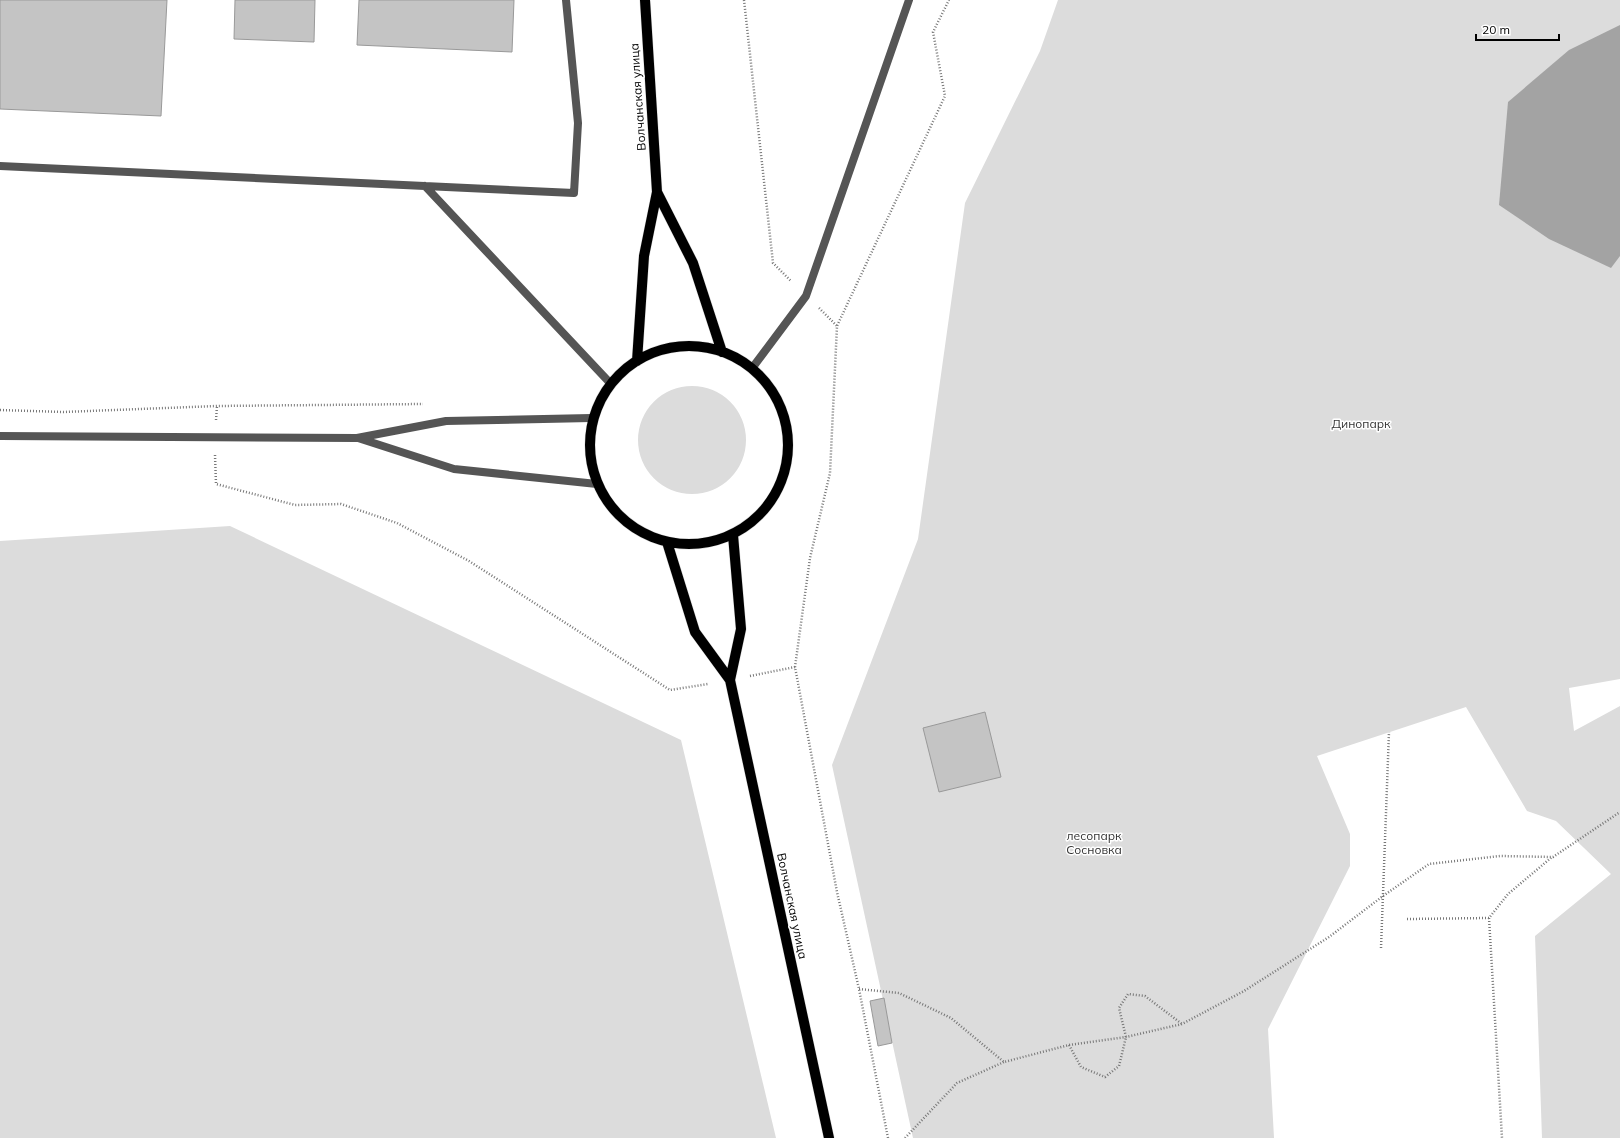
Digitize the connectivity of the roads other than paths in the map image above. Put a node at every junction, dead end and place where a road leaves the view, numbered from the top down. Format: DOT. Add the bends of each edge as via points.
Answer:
graph roads {
  1 [pos="566,0"];
  2 [pos="645,0"];
  3 [pos="908,0"];
  4 [pos="0,166"];
  5 [pos="426,186"];
  6 [pos="657,192"];
  7 [pos="722,352"];
  8 [pos="637,361"];
  9 [pos="753,367"];
  10 [pos="611,384"];
  11 [pos="591,418"];
  12 [pos="0,436"];
  13 [pos="357,438"];
  14 [pos="597,484"];
  15 [pos="733,535"];
  16 [pos="667,542"];
  17 [pos="730,680"];
  18 [pos="829,1138"];
  1 -- 5 [label="street" via="578,123 574,193"];
  2 -- 6 [label="main road, Волчанская улица"];
  3 -- 9 [label="street" via="806,296"];
  4 -- 5 [label="street"];
  5 -- 10 [label="street"];
  6 -- 7 [label="main road, Волчанская улица" via="693,263"];
  6 -- 8 [label="main road, Волчанская улица" via="644,256"];
  7 -- 8 [label="main road" via="690,346 663,349"];
  7 -- 9 [label="main road"];
  8 -- 10 [label="main road"];
  9 -- 15 [label="main road" via="773,393 786,424 788,456 778,488 760,516"];
  10 -- 11 [label="main road"];
  11 -- 13 [label="street" via="446,421"];
  11 -- 14 [label="main road" via="589,452"];
  12 -- 13 [label="street"];
  13 -- 14 [label="street" via="454,469"];
  14 -- 16 [label="main road" via="613,511 638,531"];
  15 -- 16 [label="main road" via="701,544"];
  15 -- 17 [label="main road, Волчанская улица" via="741,630"];
  16 -- 17 [label="main road, Волчанская улица" via="696,632"];
  17 -- 18 [label="main road, Волчанская улица"];
}
